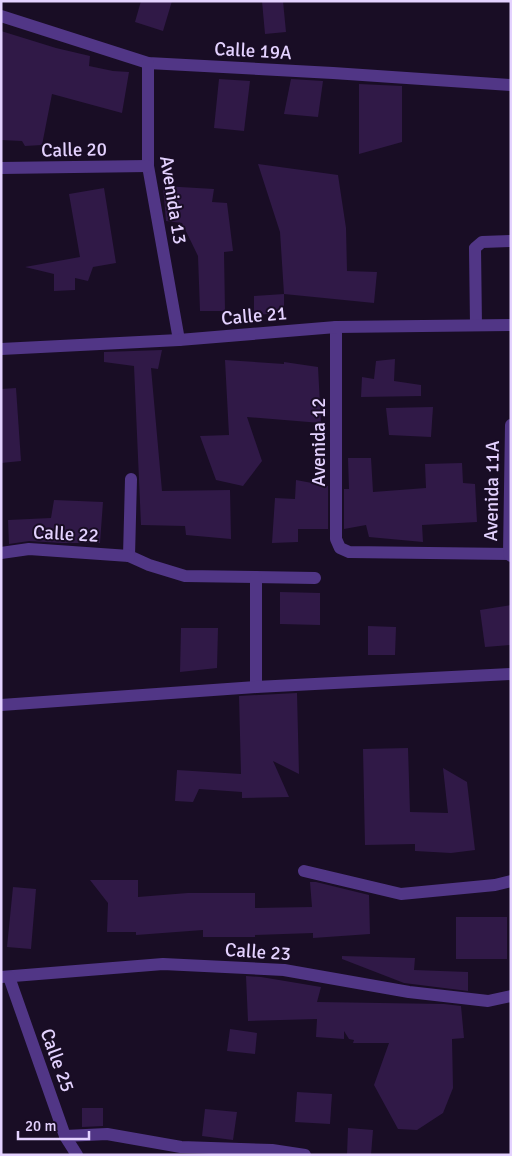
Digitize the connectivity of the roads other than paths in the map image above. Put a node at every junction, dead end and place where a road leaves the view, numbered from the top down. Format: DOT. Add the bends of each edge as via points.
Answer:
graph roads {
  1 [pos="1,16"];
  2 [pos="148,64"];
  3 [pos="511,85"];
  4 [pos="148,166"];
  5 [pos="1,168"];
  6 [pos="511,241"];
  7 [pos="476,325"];
  8 [pos="511,325"];
  9 [pos="336,327"];
  10 [pos="179,340"];
  11 [pos="1,349"];
  12 [pos="511,425"];
  13 [pos="131,479"];
  14 [pos="1,553"];
  15 [pos="510,554"];
  16 [pos="130,556"];
  17 [pos="256,577"];
  18 [pos="315,578"];
  19 [pos="511,674"];
  20 [pos="256,687"];
  21 [pos="1,705"];
  22 [pos="304,871"];
  23 [pos="511,882"];
  24 [pos="5,977"];
  25 [pos="511,996"];
  26 [pos="66,1136"];
  27 [pos="76,1155"];
  28 [pos="305,1155"];
  1 -- 2 [label="street, Calle 19A"];
  2 -- 3 [label="street, Calle 19A"];
  2 -- 4 [label="street, Avenida 13"];
  4 -- 5 [label="street, Calle 20"];
  4 -- 10 [label="street, Avenida 13"];
  6 -- 7 [label="street" via="482,242 475,248"];
  7 -- 8 [label="street, Calle 21"];
  7 -- 9 [label="street, Calle 21"];
  9 -- 10 [label="street, Calle 21"];
  9 -- 15 [label="street, Avenida 12" via="336,539 340,548 349,552"];
  10 -- 11 [label="street, Calle 21"];
  12 -- 15 [label="street, Avenida 11A"];
  13 -- 16 [label="street"];
  14 -- 16 [label="street, Calle 22" via="29,549"];
  16 -- 17 [label="street" via="149,566 185,576"];
  17 -- 18 [label="street"];
  17 -- 20 [label="street"];
  19 -- 20 [label="street"];
  20 -- 21 [label="street"];
  22 -- 23 [label="street" via="400,894"];
  24 -- 25 [label="street, Calle 23" via="164,964 284,970 409,992 488,1001"];
  24 -- 26 [label="street, Calle 25"];
  26 -- 27 [label="street, Calle 25"];
  26 -- 28 [label="street" via="107,1134 181,1147 272,1150"];
}
